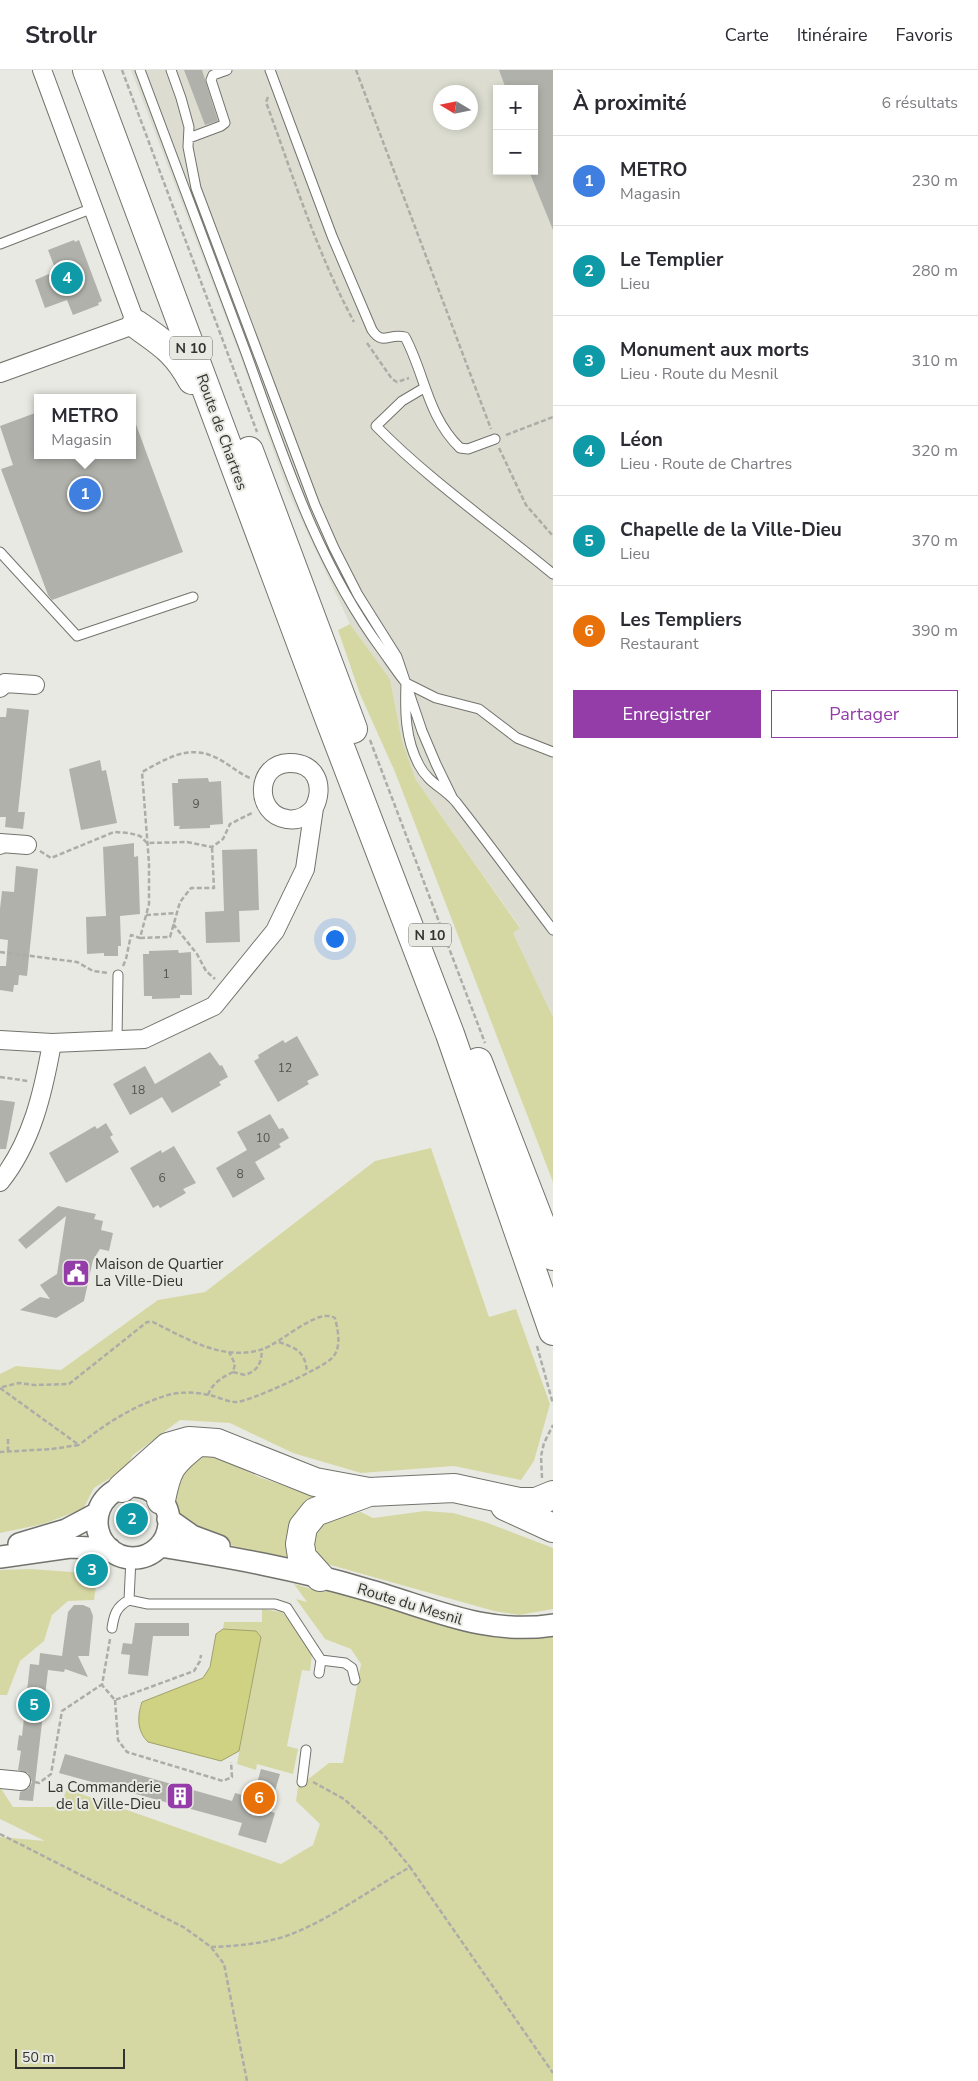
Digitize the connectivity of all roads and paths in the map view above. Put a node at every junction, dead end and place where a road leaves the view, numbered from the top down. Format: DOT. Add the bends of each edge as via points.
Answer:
graph roads {
  1 [pos="42,70"];
  2 [pos="87,70"];
  3 [pos="107,70"];
  4 [pos="140,70"];
  5 [pos="171,70"];
  6 [pos="227,70"];
  7 [pos="270,70"];
  8 [pos="356,70"];
  9 [pos="188,138"];
  10 [pos="93,208"];
  11 [pos="0,244"];
  12 [pos="136,324"];
  13 [pos="0,373"];
  14 [pos="424,388"];
  15 [pos="553,417"];
  16 [pos="495,439"];
  17 [pos="260,535"];
  18 [pos="553,536"];
  19 [pos="0,552"];
  20 [pos="553,574"];
  21 [pos="192,597"];
  22 [pos="302,619"];
  23 [pos="406,683"];
  24 [pos="35,685"];
  25 [pos="0,688"];
  26 [pos="553,752"];
  27 [pos="263,783"];
  28 [pos="454,800"];
  29 [pos="266,806"];
  30 [pos="314,808"];
  31 [pos="0,843"];
  32 [pos="147,843"];
  33 [pos="27,845"];
  34 [pos="212,846"];
  35 [pos="177,913"];
  36 [pos="146,915"];
  37 [pos="174,924"];
  38 [pos="553,930"];
  39 [pos="140,938"];
  40 [pos="0,952"];
  41 [pos="118,975"];
  42 [pos="227,991"];
  43 [pos="0,1040"];
  44 [pos="117,1040"];
  45 [pos="52,1043"];
  46 [pos="0,1077"];
  47 [pos="44,1084"];
  48 [pos="0,1182"];
  49 [pos="553,1256"];
  50 [pos="553,1331"];
  51 [pos="278,1342"];
  52 [pos="262,1349"];
  53 [pos="229,1352"];
  54 [pos="233,1372"];
  55 [pos="307,1372"];
  56 [pos="1,1388"];
  57 [pos="208,1394"];
  58 [pos="553,1424"];
  59 [pos="8,1439"];
  60 [pos="197,1442"];
  61 [pos="79,1445"];
  62 [pos="8,1451"];
  63 [pos="0,1452"];
  64 [pos="122,1488"];
  65 [pos="548,1489"];
  66 [pos="369,1492"];
  67 [pos="474,1492"];
  68 [pos="165,1510"];
  69 [pos="98,1514"];
  70 [pos="553,1528"];
  71 [pos="160,1546"];
  72 [pos="0,1547"];
  73 [pos="110,1549"];
  74 [pos="0,1557"];
  75 [pos="131,1558"];
  76 [pos="268,1564"];
  77 [pos="320,1577"];
  78 [pos="129,1600"];
  79 [pos="553,1625"];
  80 [pos="112,1628"];
  81 [pos="201,1655"];
  82 [pos="321,1660"];
  83 [pos="320,1673"];
  84 [pos="355,1680"];
  85 [pos="102,1685"];
  86 [pos="115,1700"];
  87 [pos="306,1750"];
  88 [pos="231,1762"];
  89 [pos="303,1772"];
  90 [pos="0,1779"];
  91 [pos="21,1781"];
  92 [pos="302,1782"];
  93 [pos="0,1834"];
  94 [pos="410,1867"];
  95 [pos="211,1947"];
  96 [pos="553,2073"];
  97 [pos="247,2081"];
  1 -- 10 [label="street"];
  2 -- 17 [label="main road, Route de Chartres / N 10"];
  3 -- 22 [label="main road, Route de Chartres / N 10"];
  4 -- 23 [label="lane" via="319,545 365,628"];
  5 -- 9 [label="lane" via="186,116"];
  6 -- 9 [label="lane" via="211,80 225,123"];
  7 -- 14 [label="lane" via="332,236 372,330 381,339 404,337"];
  8 -- 16 [label="path"];
  9 -- 23 [label="lane" via="196,188 315,505 358,595 397,657"];
  10 -- 11 [label="lane"];
  10 -- 12 [label="street"];
  12 -- 13 [label="street"];
  12 -- 17 [label="main road" via="171,349 183,363 194,383 227,474"];
  14 -- 16 [label="lane" via="433,410 460,448 468,449"];
  14 -- 20 [label="lane" via="402,401 376,426 435,481"];
  15 -- 16 [label="path"];
  16 -- 18 [label="path" via="526,505"];
  17 -- 22 [label="main road, Route de Chartres / N 10"];
  19 -- 21 [label="lane" via="77,636"];
  22 -- 49 [label="main road, N 10" via="369,772"];
  22 -- 50 [label="main road, N 10"];
  23 -- 26 [label="lane" via="436,698 479,709 517,738"];
  23 -- 28 [label="lane" via="422,731"];
  23 -- 28 [label="lane" via="405,714 412,750 426,778"];
  24 -- 25 [label="street" via="5,683"];
  27 -- 29 [label="street" via="262,796"];
  27 -- 30 [label="street" via="274,767 283,763 298,762 307,766 318,779 320,789"];
  27 -- 32 [label="path" via="196,751 167,758 142,772"];
  28 -- 38 [label="lane"];
  29 -- 30 [label="street" via="281,818 292,820 302,818"];
  29 -- 34 [label="path" via="230,824 223,839"];
  30 -- 42 [label="street" via="305,869 275,931"];
  31 -- 33 [label="street"];
  32 -- 33 [label="path" via="140,836 114,832 52,858"];
  32 -- 34 [label="path" via="187,842"];
  32 -- 36 [label="path" via="149,904"];
  34 -- 35 [label="path" via="214,888 191,888 180,902"];
  35 -- 36 [label="path"];
  35 -- 37 [label="path"];
  36 -- 39 [label="path"];
  37 -- 39 [label="path" via="170,937"];
  37 -- 42 [label="path" via="198,954 206,971"];
  39 -- 41 [label="path" via="131,935 126,959"];
  40 -- 41 [label="path" via="77,962 93,971"];
  41 -- 44 [label="lane"];
  42 -- 44 [label="street" via="214,1006 144,1039"];
  43 -- 45 [label="street"];
  44 -- 45 [label="street"];
  45 -- 47 [label="street"];
  46 -- 47 [label="path"];
  47 -- 48 [label="street" via="28,1137"];
  51 -- 52 [label="path"];
  51 -- 55 [label="path" via="301,1352 306,1359"];
  51 -- 55 [label="path" via="304,1324 324,1316 335,1318 338,1348 332,1359"];
  52 -- 53 [label="path"];
  52 -- 54 [label="path" via="257,1369 245,1375"];
  53 -- 54 [label="path" via="235,1364"];
  53 -- 56 [label="path" via="200,1346 147,1322 70,1384 19,1383"];
  54 -- 57 [label="path" via="221,1379"];
  55 -- 57 [label="path" via="279,1388 236,1402"];
  56 -- 61 [label="path"];
  57 -- 61 [label="path" via="184,1392 165,1396 103,1425"];
  58 -- 65 [label="path" via="541,1456"];
  59 -- 62 [label="path"];
  60 -- 64 [label="main road" via="168,1447"];
  60 -- 66 [label="main road" via="217,1443 315,1482"];
  60 -- 68 [label="main road" via="176,1459 166,1474"];
  61 -- 62 [label="path"];
  62 -- 63 [label="path"];
  64 -- 68 [label="street" via="144,1488 153,1493"];
  64 -- 69 [label="street" via="108,1497"];
  65 -- 67 [label="main road" via="536,1502 519,1502"];
  66 -- 67 [label="main road" via="454,1488"];
  66 -- 77 [label="main road" via="315,1512 304,1527 300,1544 302,1556"];
  67 -- 70 [label="main road"];
  68 -- 71 [label="street" via="165,1538"];
  68 -- 76 [label="street, Route du Mesnil" via="192,1536"];
  69 -- 72 [label="street" via="66,1530 30,1542"];
  69 -- 73 [label="street" via="99,1533"];
  71 -- 75 [label="street" via="142,1557"];
  71 -- 76 [label="street, Route du Mesnil"];
  73 -- 74 [label="street" via="70,1547"];
  73 -- 75 [label="street"];
  75 -- 78 [label="lane"];
  76 -- 77 [label="street, Route du Mesnil"];
  77 -- 79 [label="street, Route du Mesnil" via="464,1621 491,1626"];
  78 -- 80 [label="lane" via="117,1609"];
  78 -- 82 [label="lane" via="148,1604 275,1604 287,1608"];
  80 -- 85 [label="path"];
  81 -- 86 [label="path" via="194,1671"];
  82 -- 83 [label="lane"];
  82 -- 84 [label="lane" via="345,1663 352,1668"];
  85 -- 86 [label="path"];
  85 -- 91 [label="path" via="62,1711 51,1774 39,1783"];
  86 -- 88 [label="path" via="118,1740 127,1752 222,1781 232,1777"];
  87 -- 89 [label="lane"];
  89 -- 92 [label="lane"];
  89 -- 94 [label="path" via="312,1782 344,1799 383,1834"];
  90 -- 91 [label="street"];
  93 -- 95 [label="path" via="185,1928"];
  94 -- 95 [label="path" via="329,1915 286,1936 246,1945"];
  94 -- 96 [label="path"];
  95 -- 97 [label="path" via="224,1964"];
}
